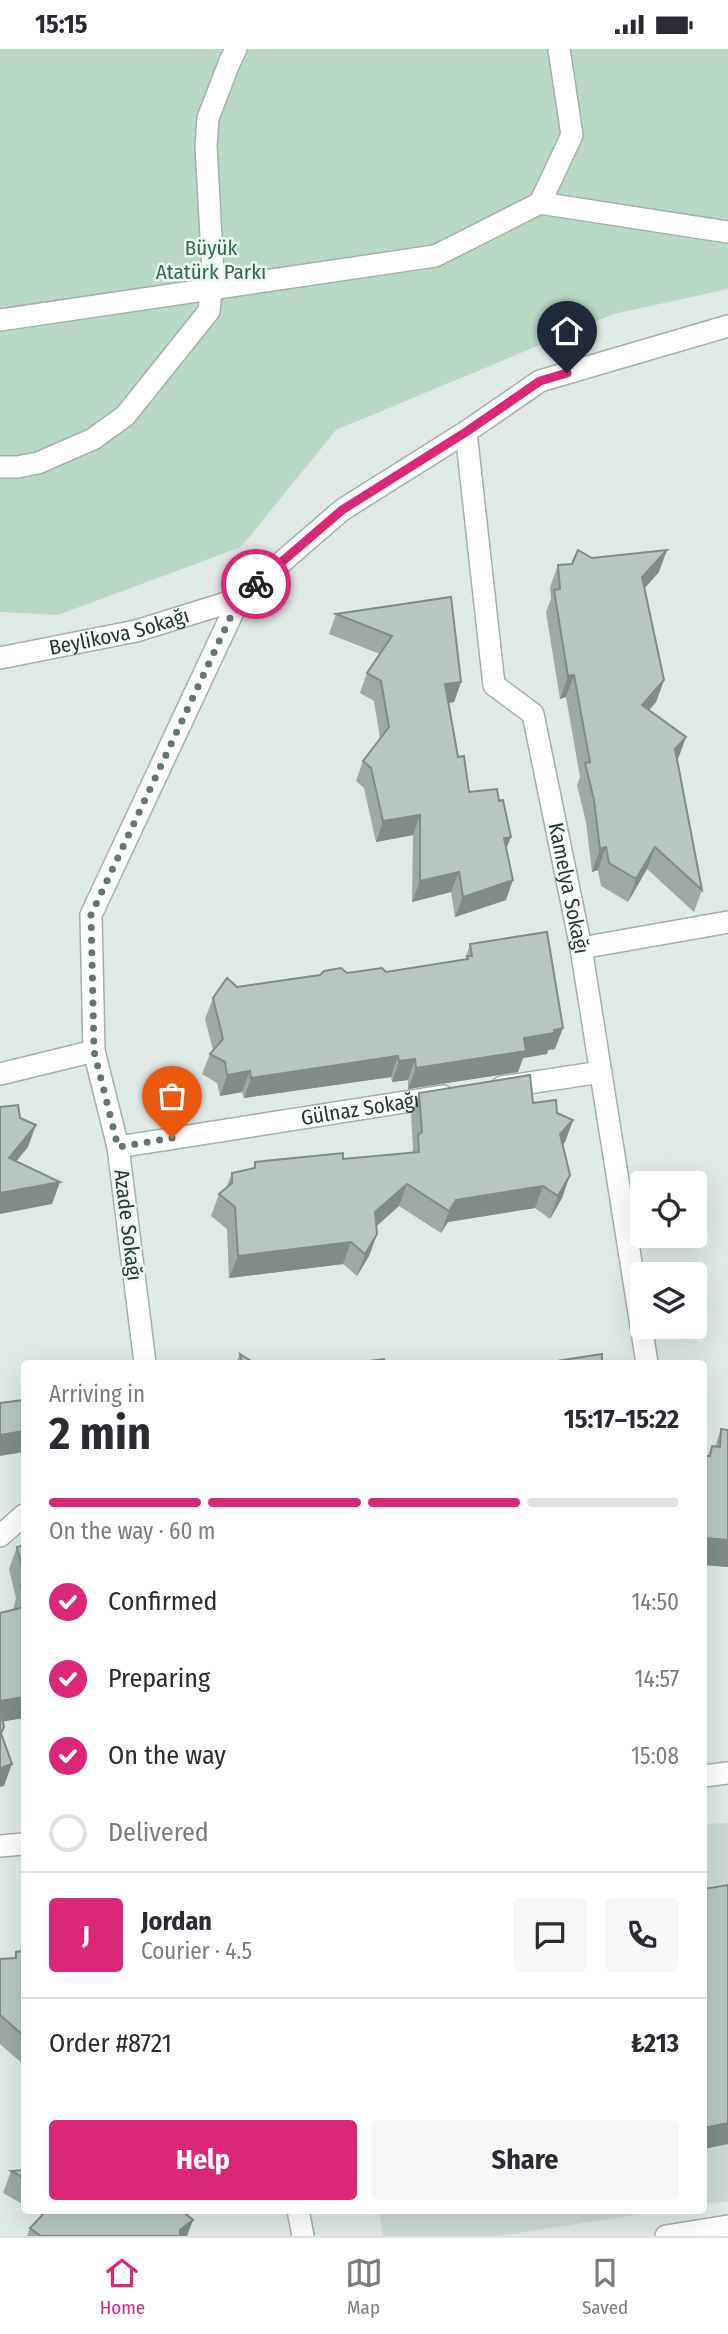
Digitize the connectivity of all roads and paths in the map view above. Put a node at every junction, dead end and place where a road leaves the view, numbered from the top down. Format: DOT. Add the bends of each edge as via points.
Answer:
graph roads {
  1 [pos="236,49"];
  2 [pos="559,49"];
  3 [pos="540,204"];
  4 [pos="728,232"];
  5 [pos="212,289"];
  6 [pos="0,320"];
  7 [pos="728,326"];
  8 [pos="466,432"];
  9 [pos="0,467"];
  10 [pos="239,599"];
  11 [pos="0,658"];
  12 [pos="728,922"];
  13 [pos="581,948"];
  14 [pos="94,1051"];
  15 [pos="601,1072"];
  16 [pos="0,1074"];
  17 [pos="118,1147"];
  18 [pos="145,1360"];
  19 [pos="647,1360"];
  20 [pos="21,1518"];
  21 [pos="0,1535"];
  22 [pos="728,1773"];
  23 [pos="707,1776"];
  24 [pos="21,1844"];
  25 [pos="0,1846"];
  26 [pos="299,2214"];
  27 [pos="728,2226"];
  28 [pos="303,2236"];
  29 [pos="666,2236"];
  1 -- 5 [label="street" via="208,118"];
  2 -- 3 [label="street" via="572,135"];
  3 -- 4 [label="street"];
  3 -- 5 [label="street" via="435,256"];
  5 -- 6 [label="street"];
  5 -- 9 [label="street" via="209,311 125,416 93,439 38,463"];
  7 -- 8 [label="street, Azade Sokağı" via="540,381"];
  8 -- 10 [label="street, Azade Sokağı" via="342,510"];
  8 -- 13 [label="street, Kamelya Sokağı" via="494,685 533,714"];
  10 -- 11 [label="street, Beylikova Sokağı" via="136,631"];
  10 -- 14 [label="street, Azade Sokağı" via="91,915"];
  12 -- 13 [label="street"];
  13 -- 15 [label="street, Kamelya Sokağı"];
  14 -- 16 [label="street"];
  14 -- 17 [label="street, Azade Sokağı"];
  15 -- 17 [label="street, Gülnaz Sokağı"];
  15 -- 19 [label="street, Kamelya Sokağı"];
  17 -- 18 [label="street, Azade Sokağı"];
  20 -- 21 [label="street"];
  22 -- 23 [label="street"];
  24 -- 25 [label="street"];
  26 -- 28 [label="street"];
  27 -- 29 [label="street"];
}
